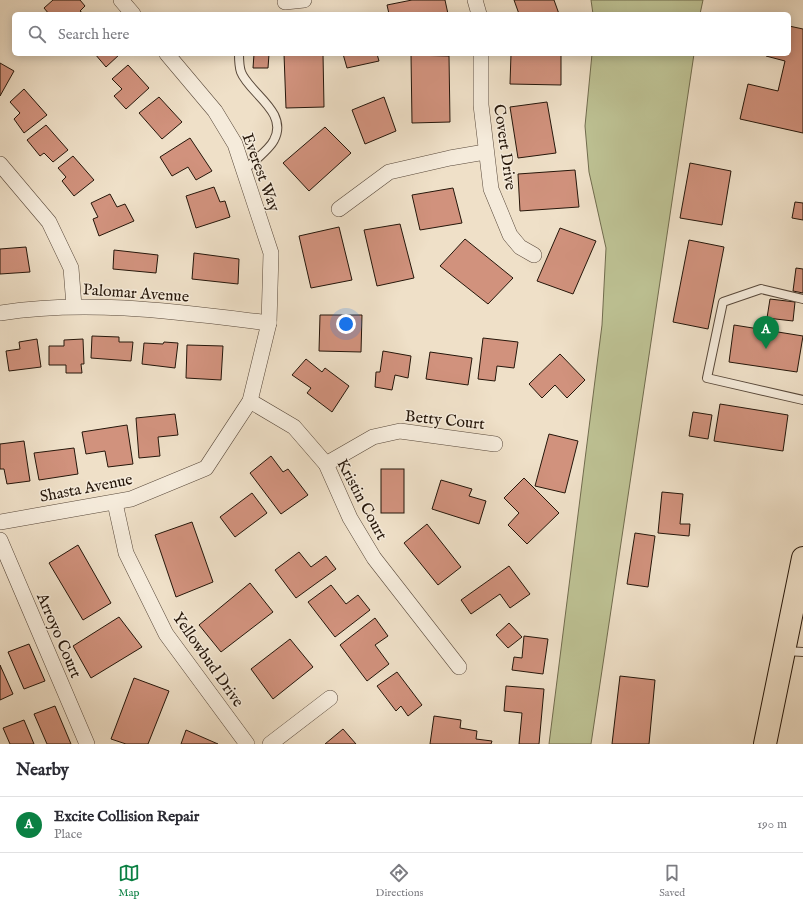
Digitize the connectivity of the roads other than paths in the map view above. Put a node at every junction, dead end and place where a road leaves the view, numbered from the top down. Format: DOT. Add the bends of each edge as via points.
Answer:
graph roads {
  1 [pos="121,0"];
  2 [pos="304,0"];
  3 [pos="475,0"];
  4 [pos="285,2"];
  5 [pos="131,12"];
  6 [pos="478,12"];
  7 [pos="169,56"];
  8 [pos="240,56"];
  9 [pos="481,56"];
  10 [pos="486,152"];
  11 [pos="0,164"];
  12 [pos="244,170"];
  13 [pos="339,209"];
  14 [pos="534,254"];
  15 [pos="803,299"];
  16 [pos="74,306"];
  17 [pos="0,313"];
  18 [pos="269,323"];
  19 [pos="803,400"];
  20 [pos="250,401"];
  21 [pos="495,444"];
  22 [pos="326,464"];
  23 [pos="115,503"];
  24 [pos="0,522"];
  25 [pos="0,540"];
  26 [pos="803,558"];
  27 [pos="793,651"];
  28 [pos="459,666"];
  29 [pos="330,698"];
  30 [pos="87,744"];
  31 [pos="247,744"];
  32 [pos="270,744"];
  33 [pos="765,744"];
  1 -- 5 [label="street"];
  2 -- 4 [label="street"];
  3 -- 6 [label="street"];
  7 -- 12 [label="street, Everest Way" via="215,111 235,144"];
  8 -- 12 [label="lane" via="242,73 269,105 275,117 277,130 274,140"];
  9 -- 10 [label="street, Covert Drive" via="481,105"];
  10 -- 13 [label="street" via="389,172"];
  10 -- 14 [label="street, Covert Drive" via="491,188 510,235 520,247"];
  11 -- 16 [label="street" via="49,222 71,268"];
  12 -- 18 [label="street, Everest Way" via="271,253"];
  15 -- 19 [label="lane" via="761,289 723,302 707,378"];
  16 -- 17 [label="street, Palomar Avenue"];
  16 -- 18 [label="street, Palomar Avenue" via="155,309"];
  18 -- 20 [label="street, Shasta Avenue"];
  20 -- 22 [label="street, Kristin Court" via="294,427"];
  20 -- 23 [label="street, Shasta Avenue" via="206,468 131,499"];
  21 -- 22 [label="street, Betty Court" via="400,431 373,437"];
  22 -- 28 [label="street, Kristin Court" via="350,518 374,558"];
  23 -- 24 [label="street, Shasta Avenue"];
  23 -- 31 [label="street, Yellowbud Drive" via="126,553 166,634"];
  25 -- 30 [label="street, Arroyo Court"];
  26 -- 27 [label="main road"];
  27 -- 33 [label="main road"];
  29 -- 32 [label="street"];
}
